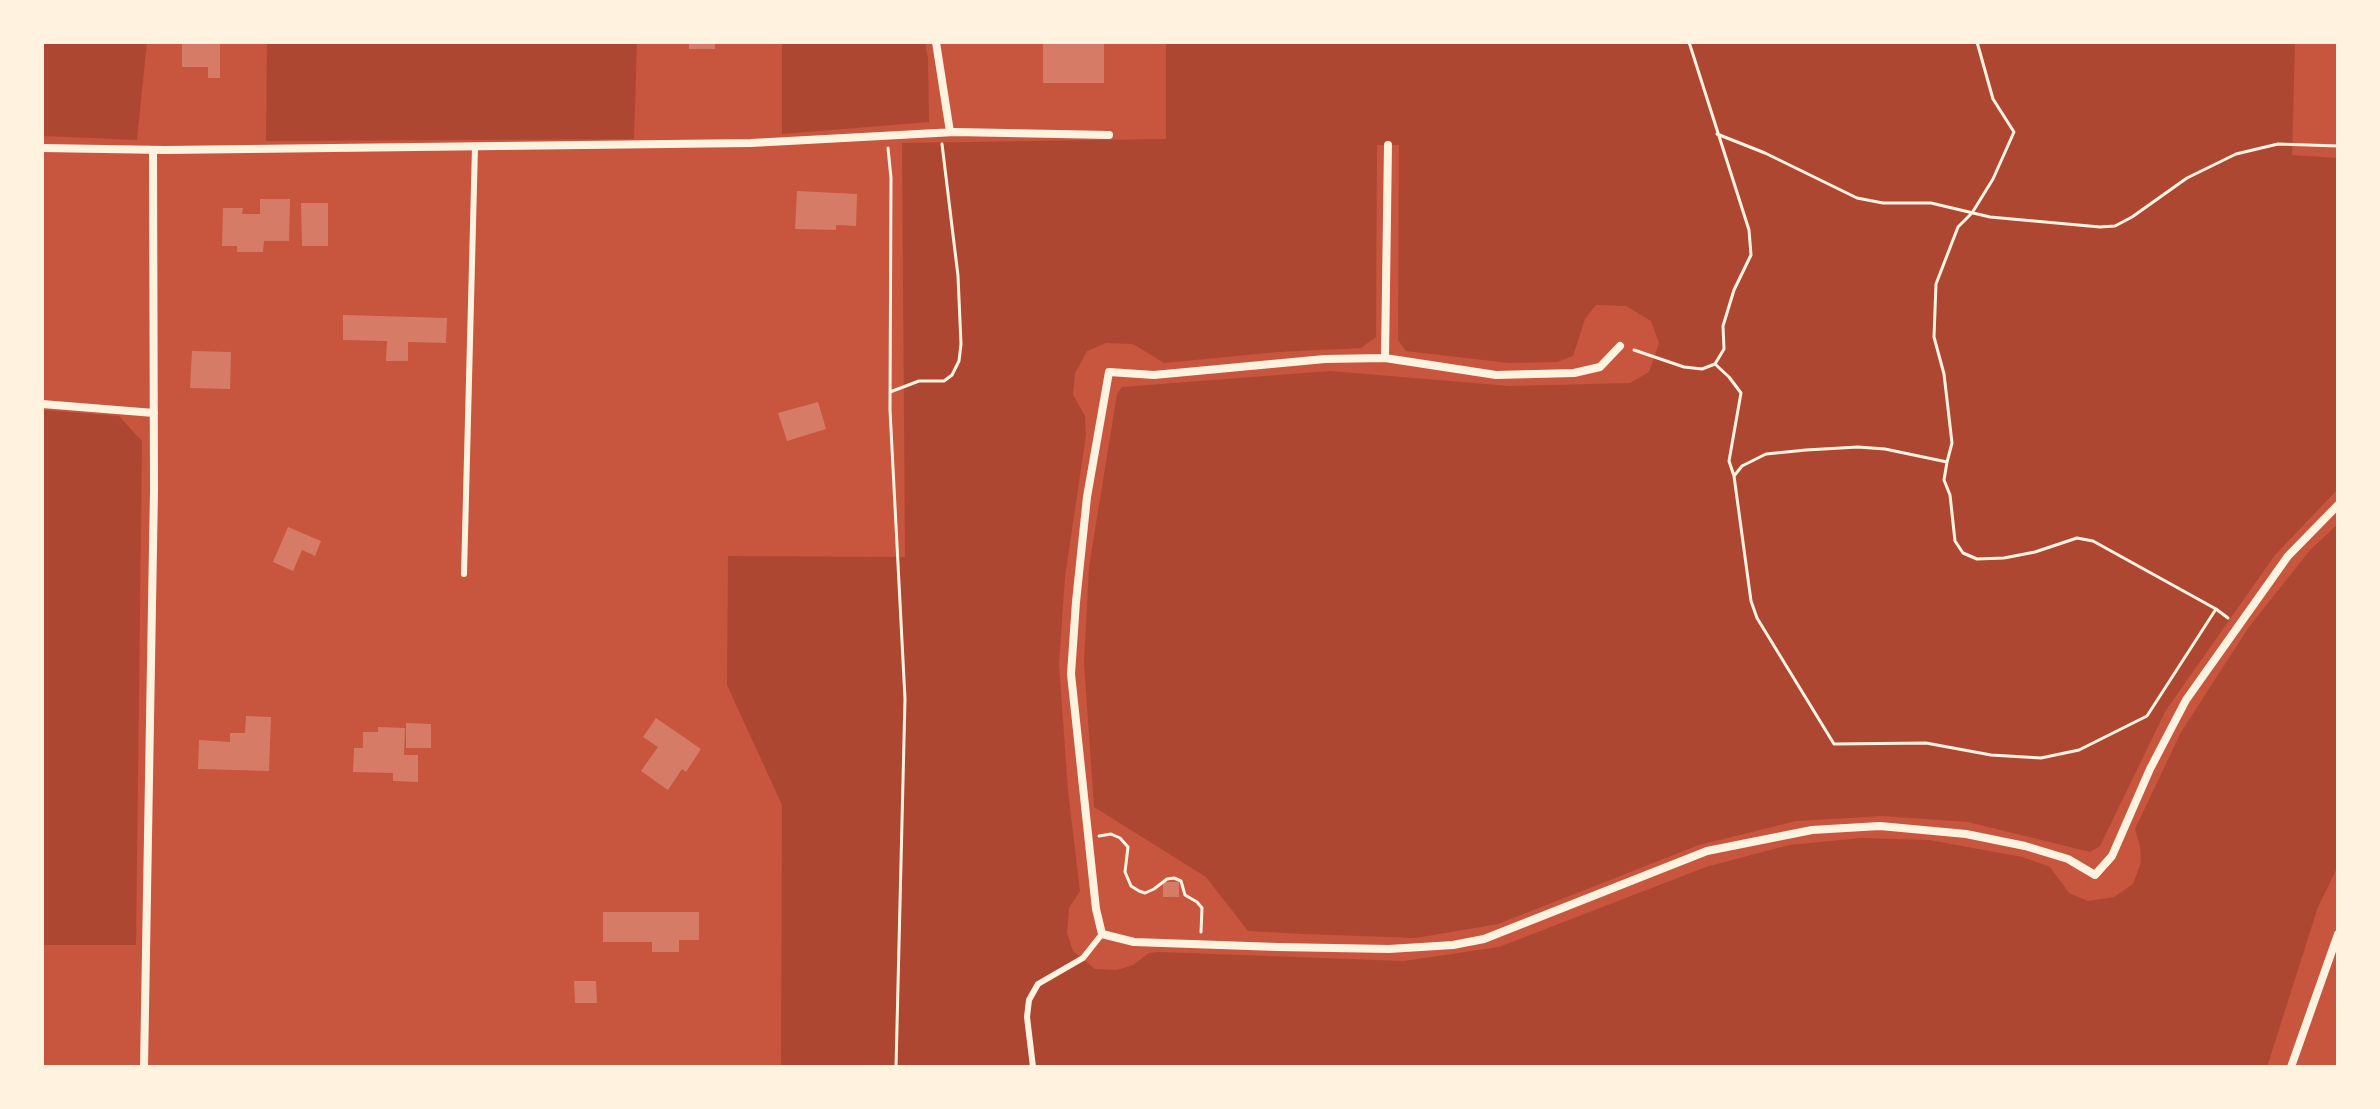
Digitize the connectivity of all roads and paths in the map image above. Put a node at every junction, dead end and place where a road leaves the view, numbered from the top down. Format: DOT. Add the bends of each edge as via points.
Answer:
graph roads {
  1 [pos="936,42"];
  2 [pos="1689,42"];
  3 [pos="1977,42"];
  4 [pos="940,132"];
  5 [pos="950,132"];
  6 [pos="1717,134"];
  7 [pos="887,135"];
  8 [pos="1109,135"];
  9 [pos="1388,145"];
  10 [pos="2338,146"];
  11 [pos="475,147"];
  12 [pos="42,148"];
  13 [pos="153,150"];
  14 [pos="1972,213"];
  15 [pos="1620,346"];
  16 [pos="1385,358"];
  17 [pos="1715,364"];
  18 [pos="890,392"];
  19 [pos="42,404"];
  20 [pos="154,413"];
  21 [pos="1947,462"];
  22 [pos="1734,476"];
  23 [pos="2338,505"];
  24 [pos="464,574"];
  25 [pos="2216,609"];
  26 [pos="2238,626"];
  27 [pos="1087,837"];
  28 [pos="1102,934"];
  29 [pos="2338,934"];
  30 [pos="1202,944"];
  31 [pos="144,1067"];
  32 [pos="896,1067"];
  33 [pos="1033,1067"];
  34 [pos="2291,1067"];
  1 -- 5 [label="street"];
  2 -- 6 [label="path"];
  3 -- 14 [label="path" via="1993,99 2014,132"];
  4 -- 5 [label="street"];
  4 -- 7 [label="street"];
  4 -- 18 [label="path" via="958,276 959,361 944,381 919,381"];
  5 -- 8 [label="street"];
  6 -- 14 [label="path" via="1857,198 1931,203"];
  6 -- 17 [label="path" via="1749,230 1751,255 1734,290 1723,326 1724,349"];
  7 -- 11 [label="street" via="751,143"];
  7 -- 18 [label="path"];
  9 -- 16 [label="street"];
  10 -- 14 [label="path" via="2278,144 2236,154 2187,178 2115,226"];
  11 -- 13 [label="street"];
  11 -- 24 [label="lane"];
  12 -- 13 [label="street"];
  13 -- 20 [label="street"];
  14 -- 21 [label="path" via="1958,227 1936,284 1934,337 1952,443"];
  15 -- 16 [label="street" via="1600,367 1574,373 1496,375"];
  15 -- 17 [label="path" via="1684,367"];
  16 -- 27 [label="street" via="1154,375 1109,372 1087,497 1071,674"];
  17 -- 22 [label="path" via="1741,393 1729,461"];
  18 -- 32 [label="path" via="905,699"];
  19 -- 20 [label="street"];
  20 -- 31 [label="street"];
  21 -- 22 [label="path" via="1885,449 1832,448 1766,454"];
  21 -- 25 [label="path" via="1944,480 1955,541 1963,553 1977,559 2004,558 2077,538 2093,541"];
  22 -- 25 [label="path" via="1757,618 1834,744 1926,743 2041,758 2079,750 2147,716"];
  23 -- 26 [label="street" via="2288,556"];
  25 -- 26 [label="path"];
  26 -- 30 [label="street" via="2186,700 2112,856 2095,875 2068,859 1966,834 1880,826 1812,830 1707,851 1484,939 1453,945 1389,949"];
  27 -- 28 [label="street"];
  27 -- 30 [label="path" via="1120,838 1128,847 1125,872 1139,891 1145,893 1167,879 1181,881 1185,895 1202,908"];
  28 -- 30 [label="street" via="1134,942"];
  28 -- 33 [label="lane" via="1083,958 1038,984 1029,1000"];
  29 -- 34 [label="street"];
}
